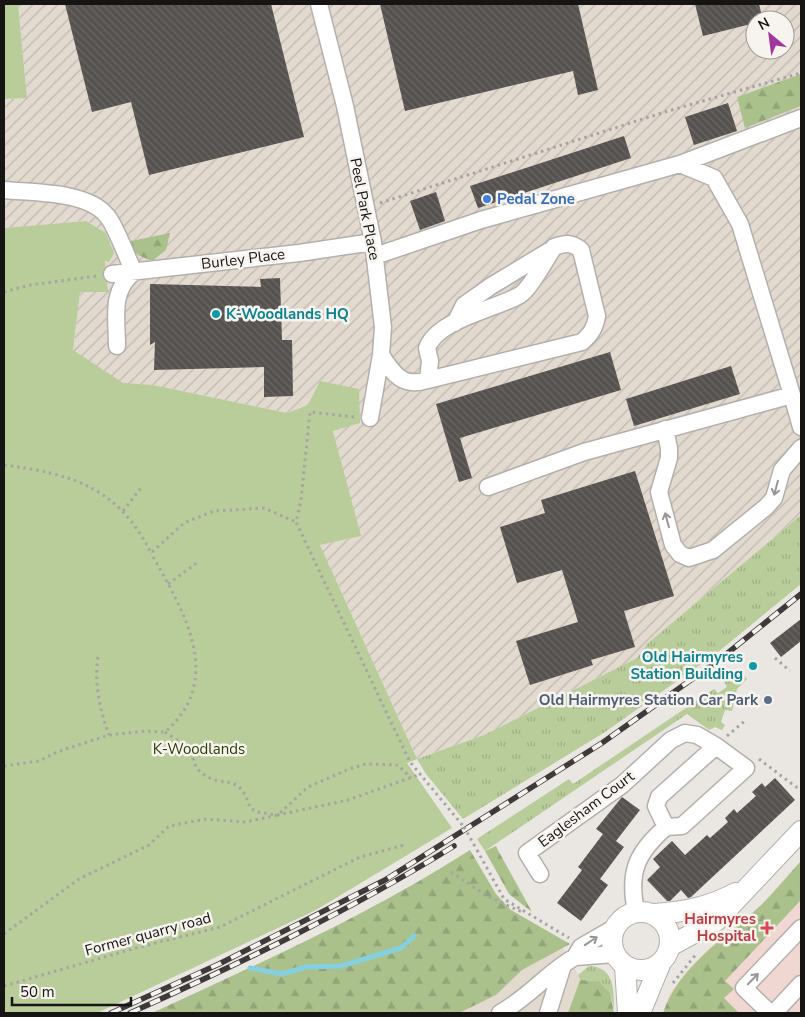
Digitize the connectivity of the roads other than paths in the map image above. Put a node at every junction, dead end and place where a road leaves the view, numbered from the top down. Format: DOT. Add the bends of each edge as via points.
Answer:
graph roads {
  1 [pos="319,4"];
  2 [pos="801,118"];
  3 [pos="680,164"];
  4 [pos="4,190"];
  5 [pos="554,248"];
  6 [pos="374,249"];
  7 [pos="134,272"];
  8 [pos="112,274"];
  9 [pos="455,323"];
  10 [pos="117,346"];
  11 [pos="381,355"];
  12 [pos="428,380"];
  13 [pos="792,395"];
  14 [pos="370,418"];
  15 [pos="801,427"];
  16 [pos="665,429"];
  17 [pos="801,448"];
  18 [pos="488,487"];
  19 [pos="724,740"];
  20 [pos="666,828"];
  21 [pos="801,831"];
  22 [pos="540,874"];
  23 [pos="751,885"];
  24 [pos="645,913"];
  25 [pos="614,928"];
  26 [pos="801,928"];
  27 [pos="666,954"];
  28 [pos="574,956"];
  29 [pos="620,960"];
  30 [pos="801,984"];
  31 [pos="521,1007"];
  32 [pos="500,1013"];
  33 [pos="548,1013"];
  34 [pos="628,1013"];
  35 [pos="640,1013"];
  36 [pos="770,1013"];
  37 [pos="774,1013"];
  1 -- 6 [label="street, Peel Park Place" via="345,106"];
  2 -- 3 [label="street, Burley Place"];
  3 -- 6 [label="street, Burley Place"];
  3 -- 13 [label="street" via="714,178 740,224"];
  4 -- 7 [label="street" via="88,201 108,216"];
  5 -- 9 [label="street" via="464,305"];
  5 -- 9 [label="street" via="522,294"];
  5 -- 12 [label="street" via="573,244 581,250 597,316 596,326 590,335 582,342"];
  6 -- 7 [label="street, Burley Place"];
  6 -- 11 [label="street, Peel Park Place" via="382,327"];
  7 -- 8 [label="street, Burley Place"];
  7 -- 10 [label="street" via="123,280 117,292"];
  9 -- 12 [label="street" via="430,340 427,348 430,361"];
  11 -- 12 [label="street" via="393,374 408,383"];
  11 -- 14 [label="street, Peel Park Place"];
  13 -- 15 [label="street"];
  13 -- 16 [label="street"];
  17 -- 16 [label="street, one-way" via="782,470 774,498 766,507 713,550 689,558 680,554 673,544 659,492 669,458"];
  16 -- 18 [label="street" via="553,462"];
  19 -- 20 [label="street" via="659,797 656,806"];
  19 -- 20 [label="street, Eaglesham Court" via="746,768 682,826"];
  19 -- 22 [label="street, Eaglesham Court" via="685,733 671,740 622,784 526,854"];
  20 -- 24 [label="street, Eaglesham Court" via="638,858 632,878"];
  21 -- 23 [label="main road"];
  23 -- 24 [label="main road" via="712,905 685,912"];
  23 -- 27 [label="main road" via="716,921"];
  24 -- 25 [label="main road" via="620,920"];
  24 -- 27 [label="main road" via="667,927"];
  28 -- 25 [label="street, one-way"];
  25 -- 29 [label="main road" via="612,937"];
  36 -- 26 [label="street, one-way" via="744,988"];
  27 -- 29 [label="main road" via="644,970"];
  27 -- 35 [label="main road"];
  28 -- 29 [label="street"];
  28 -- 31 [label="street"];
  28 -- 33 [label="street"];
  29 -- 34 [label="main road"];
  30 -- 37 [label="street"];
  31 -- 32 [label="street"];
}
